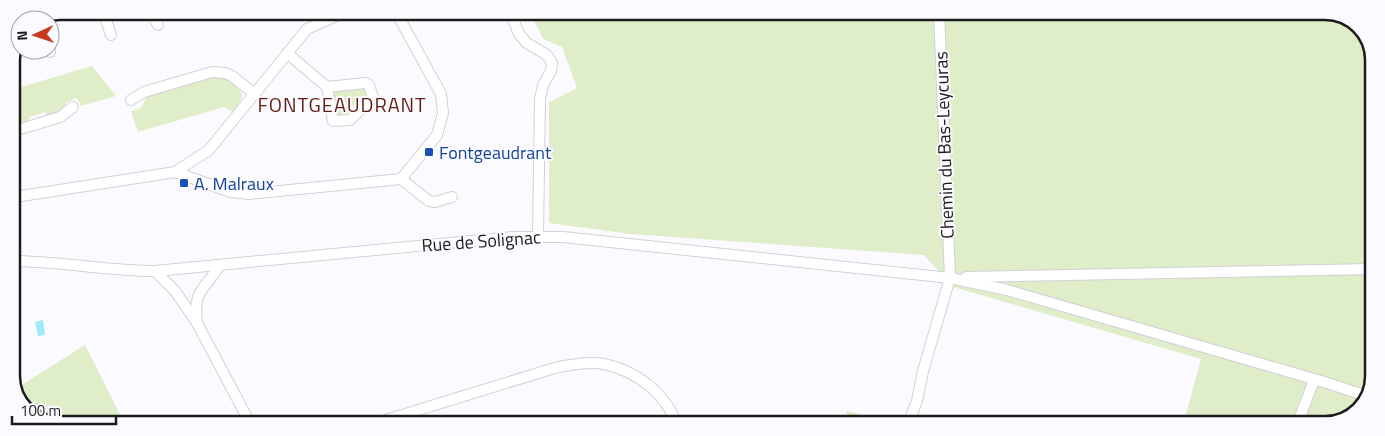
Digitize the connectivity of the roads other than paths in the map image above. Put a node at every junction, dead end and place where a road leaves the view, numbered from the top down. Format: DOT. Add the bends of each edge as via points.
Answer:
graph roads {
  1 [pos="106,20"];
  2 [pos="155,20"];
  3 [pos="327,20"];
  4 [pos="400,20"];
  5 [pos="513,20"];
  6 [pos="939,20"];
  7 [pos="158,25"];
  8 [pos="111,35"];
  9 [pos="287,53"];
  10 [pos="327,87"];
  11 [pos="255,94"];
  12 [pos="131,100"];
  13 [pos="73,108"];
  14 [pos="20,129"];
  15 [pos="175,172"];
  16 [pos="401,179"];
  17 [pos="20,195"];
  18 [pos="452,198"];
  19 [pos="538,236"];
  20 [pos="20,261"];
  21 [pos="219,266"];
  22 [pos="1365,269"];
  23 [pos="155,271"];
  24 [pos="950,278"];
  25 [pos="197,323"];
  26 [pos="1314,380"];
  27 [pos="1361,394"];
  28 [pos="246,416"];
  29 [pos="402,416"];
  30 [pos="673,416"];
  31 [pos="911,416"];
  32 [pos="1300,416"];
  1 -- 8 [label="street"];
  2 -- 7 [label="street"];
  3 -- 9 [label="street" via="307,29"];
  4 -- 16 [label="street" via="441,94 443,113 437,135"];
  5 -- 19 [label="street" via="527,43 547,55 551,67 540,99"];
  6 -- 24 [label="street, Chemin du Bas-Leycuras"];
  9 -- 10 [label="street"];
  9 -- 11 [label="street"];
  10 -- 10 [label="street" via="366,83 372,98 350,120 334,122"];
  11 -- 12 [label="street" via="232,76 212,72 144,92"];
  11 -- 15 [label="street" via="209,150"];
  13 -- 14 [label="street" via="60,117"];
  15 -- 16 [label="street" via="231,192 249,194"];
  15 -- 17 [label="street"];
  16 -- 18 [label="street" via="429,201"];
  19 -- 21 [label="street, Rue de Solignac"];
  19 -- 24 [label="street, Rue de Solignac"];
  20 -- 23 [label="street, Rue de Solignac"];
  21 -- 23 [label="street, Rue de Solignac"];
  21 -- 25 [label="street" via="196,301"];
  22 -- 24 [label="street"];
  23 -- 25 [label="street" via="175,291"];
  24 -- 26 [label="street" via="1007,290"];
  24 -- 31 [label="street, Chemin du Bas-Leycuras"];
  25 -- 28 [label="street"];
  26 -- 27 [label="street"];
  26 -- 32 [label="street"];
  29 -- 30 [label="street" via="558,367 582,363 604,364 645,381 669,406"];
}
